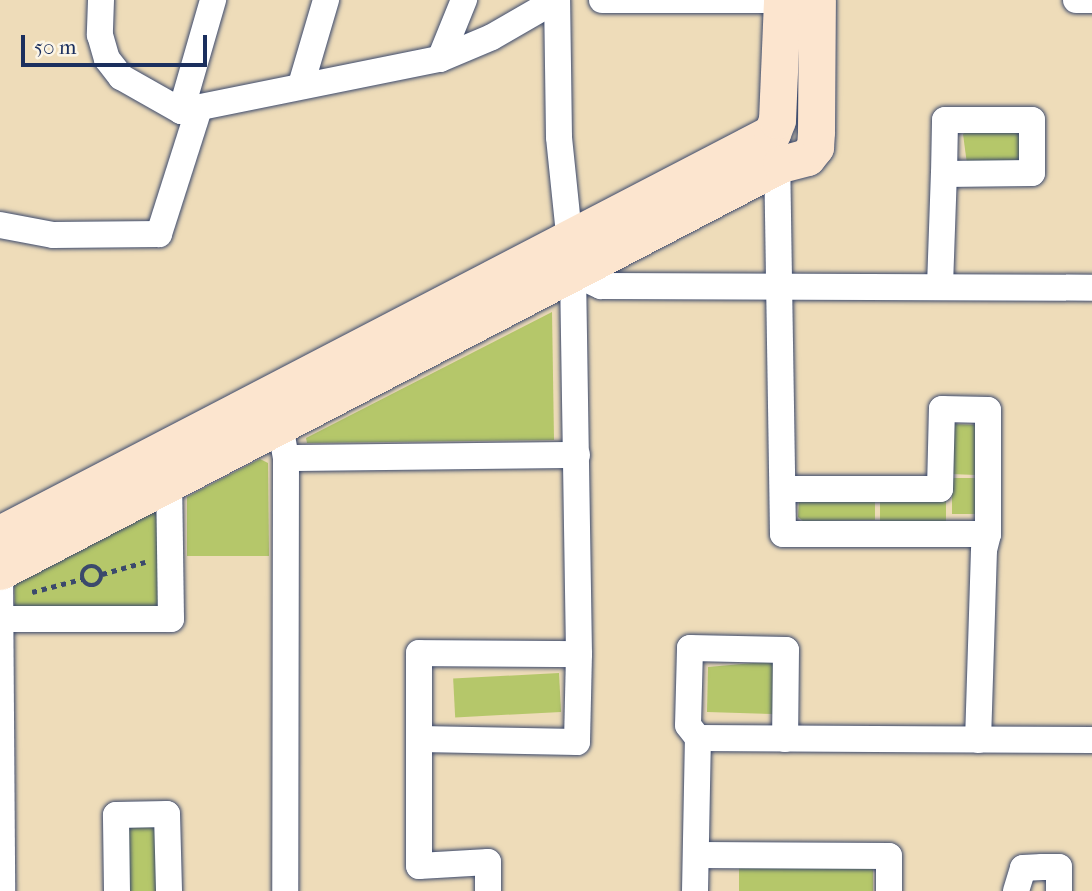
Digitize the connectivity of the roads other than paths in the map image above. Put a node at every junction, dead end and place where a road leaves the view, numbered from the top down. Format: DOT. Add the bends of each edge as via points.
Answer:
graph roads {
  1 [pos="101,0"];
  2 [pos="213,0"];
  3 [pos="326,0"];
  4 [pos="464,0"];
  5 [pos="556,0"];
  6 [pos="602,0"];
  7 [pos="793,0"];
  8 [pos="1076,0"];
  9 [pos="1092,1"];
  10 [pos="440,59"];
  11 [pos="301,85"];
  12 [pos="190,110"];
  13 [pos="777,149"];
  14 [pos="944,174"];
  15 [pos="0,225"];
  16 [pos="571,257"];
  17 [pos="940,286"];
  18 [pos="780,287"];
  19 [pos="1092,288"];
  20 [pos="280,425"];
  21 [pos="577,455"];
  22 [pos="169,484"];
  23 [pos="784,489"];
  24 [pos="0,534"];
  25 [pos="988,534"];
  26 [pos="6,579"];
  27 [pos="2,619"];
  28 [pos="579,654"];
  29 [pos="420,738"];
  30 [pos="698,738"];
  31 [pos="785,739"];
  32 [pos="978,740"];
  33 [pos="1092,740"];
  34 [pos="696,855"];
  35 [pos="2,891"];
  36 [pos="117,891"];
  37 [pos="169,891"];
  38 [pos="285,891"];
  39 [pos="488,891"];
  40 [pos="695,891"];
  41 [pos="889,891"];
  42 [pos="1016,891"];
  43 [pos="1059,891"];
  1 -- 12 [label="street" via="100,35 107,59 121,77"];
  2 -- 12 [label="street"];
  3 -- 11 [label="street"];
  4 -- 10 [label="street"];
  5 -- 10 [label="street" via="492,37"];
  5 -- 16 [label="street" via="559,137"];
  6 -- 7 [label="street"];
  7 -- 13 [label="street" via="815,147 807,157"];
  8 -- 9 [label="street"];
  10 -- 11 [label="street"];
  11 -- 12 [label="street"];
  12 -- 15 [label="street" via="159,234 53,235"];
  13 -- 16 [label="street"];
  13 -- 18 [label="street"];
  14 -- 17 [label="street"];
  16 -- 18 [label="street" via="601,286"];
  16 -- 20 [label="street"];
  16 -- 21 [label="street"];
  17 -- 18 [label="street"];
  17 -- 19 [label="street"];
  18 -- 23 [label="street"];
  20 -- 21 [label="street"];
  20 -- 22 [label="street"];
  20 -- 24 [label="street"];
  20 -- 38 [label="street"];
  21 -- 28 [label="street"];
  22 -- 26 [label="street"];
  22 -- 27 [label="street" via="171,619"];
  23 -- 25 [label="street" via="783,534"];
  23 -- 25 [label="street" via="940,489 942,409 988,410"];
  25 -- 32 [label="street"];
  26 -- 27 [label="street"];
  27 -- 35 [label="street"];
  28 -- 29 [label="street" via="419,653"];
  28 -- 29 [label="street" via="577,742"];
  29 -- 39 [label="street" via="419,866 488,862"];
  30 -- 31 [label="street"];
  30 -- 31 [label="street" via="688,725 690,648 786,650"];
  30 -- 34 [label="street"];
  31 -- 32 [label="street"];
  32 -- 33 [label="street"];
  34 -- 40 [label="street"];
  34 -- 41 [label="street" via="889,856"];
  36 -- 37 [label="street" via="116,815 167,814"];
  42 -- 43 [label="street" via="1023,868 1059,867"];
}
